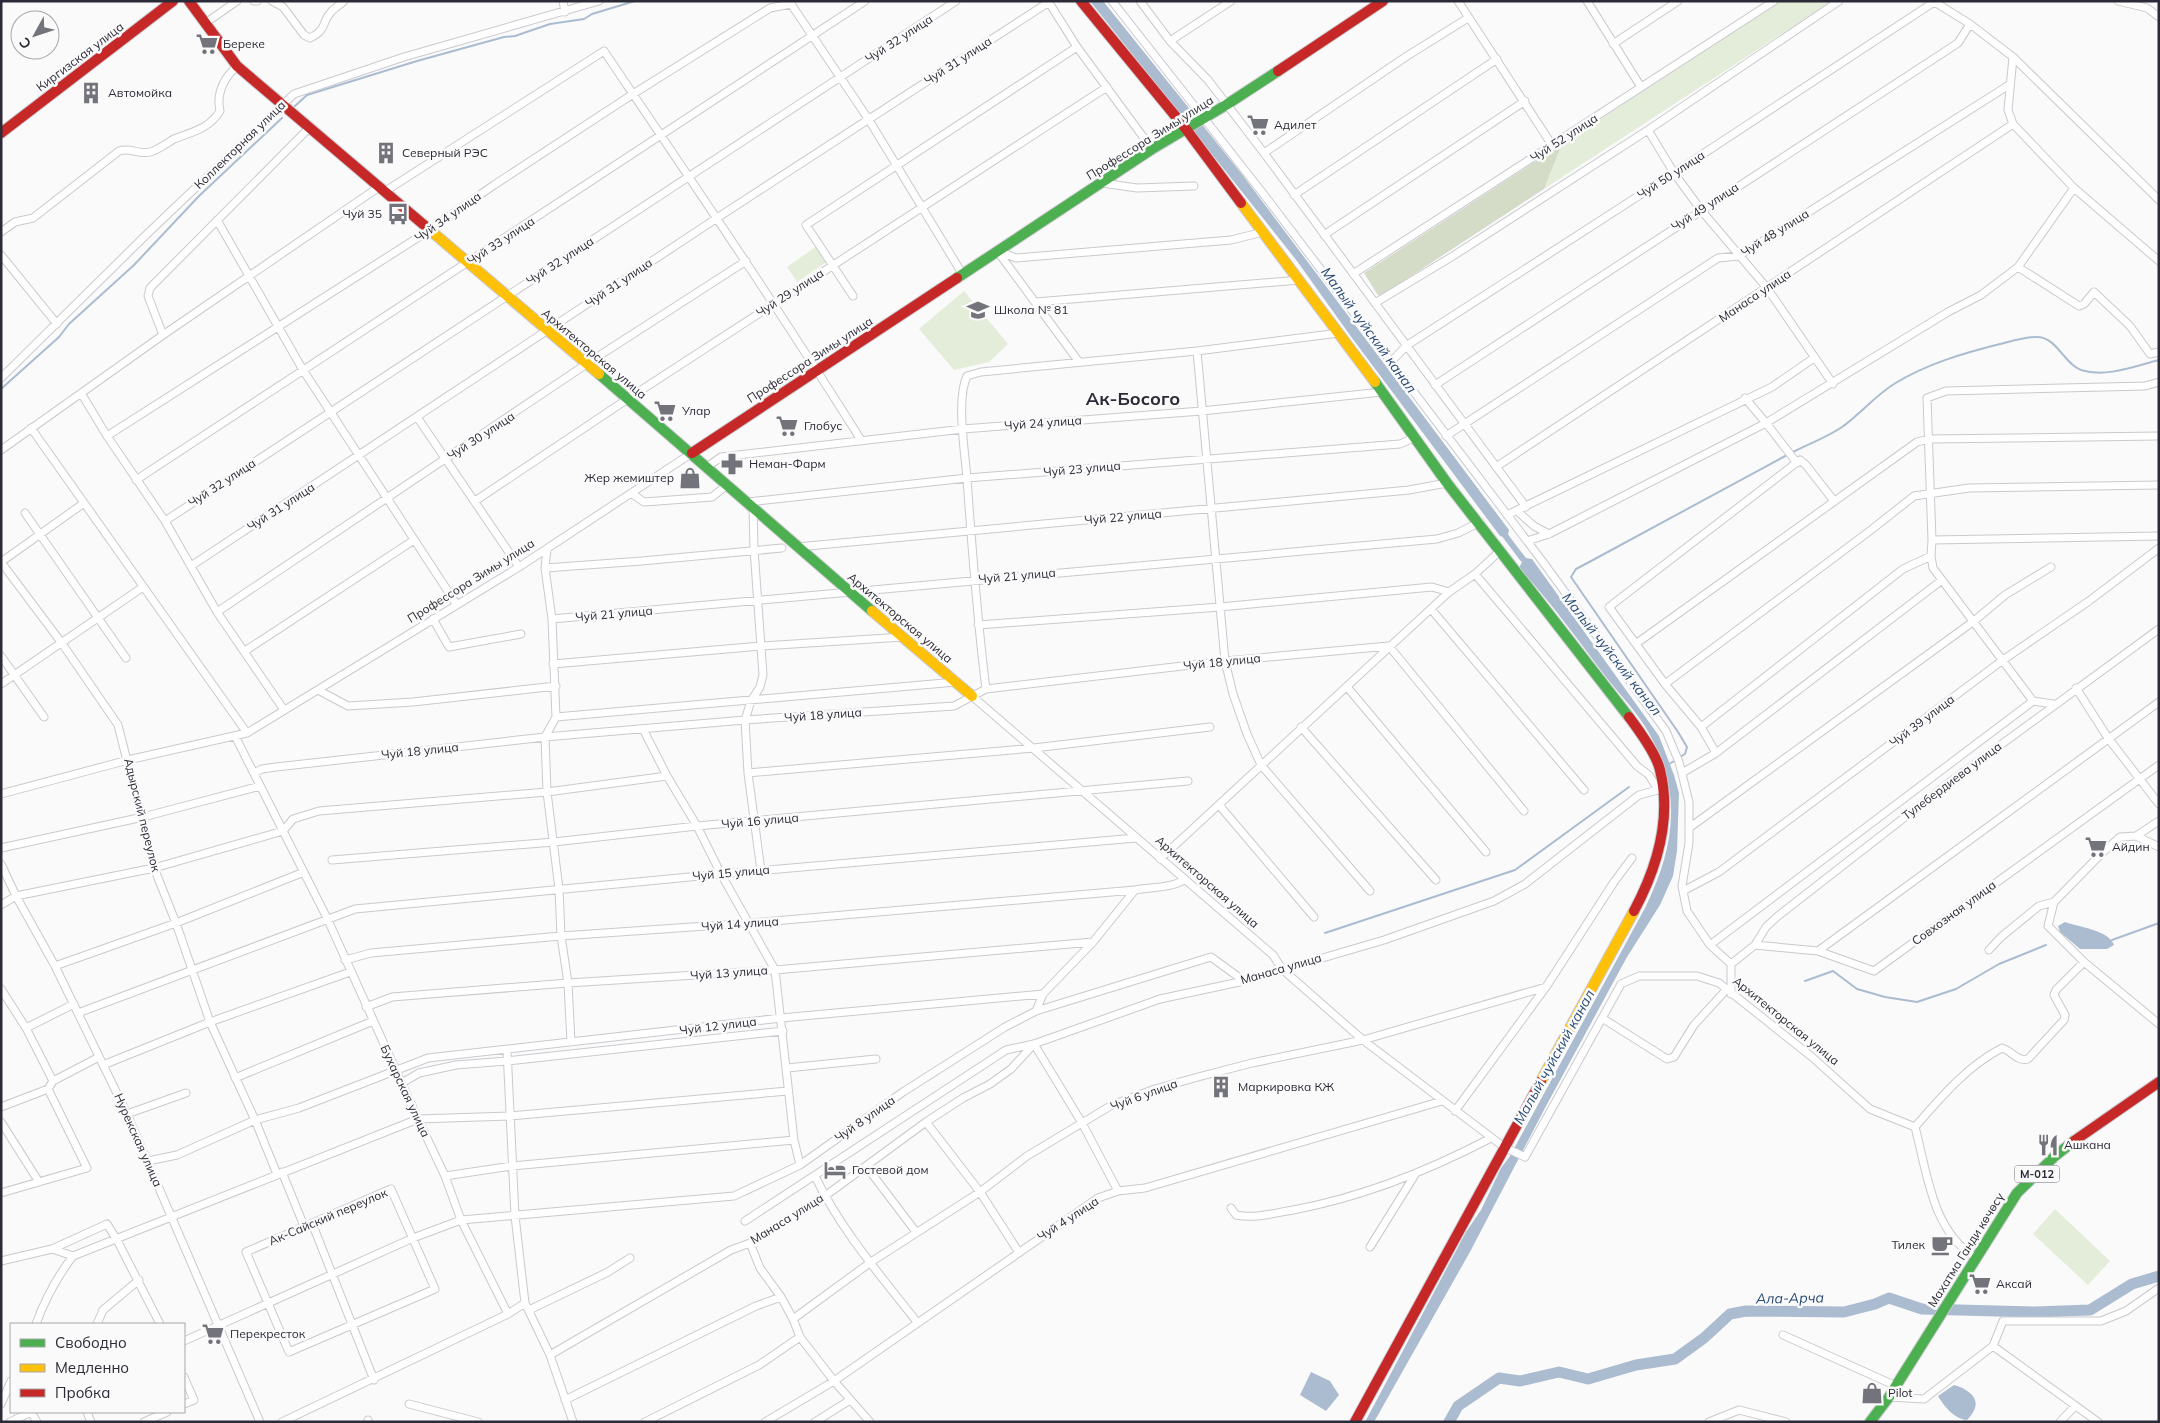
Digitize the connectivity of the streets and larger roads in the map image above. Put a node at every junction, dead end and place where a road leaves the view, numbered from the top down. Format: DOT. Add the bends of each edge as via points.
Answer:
graph roads {
  1 [pos="173,1"];
  2 [pos="189,1"];
  3 [pos="237,1"];
  4 [pos="272,1"];
  5 [pos="344,1"];
  6 [pos="563,1"];
  7 [pos="599,1"];
  8 [pos="865,1"];
  9 [pos="956,1"];
  10 [pos="1081,1"];
  11 [pos="1112,1"];
  12 [pos="1231,1"];
  13 [pos="1383,1"];
  14 [pos="1458,1"];
  15 [pos="1678,1"];
  16 [pos="1774,1"];
  17 [pos="1840,1"];
  18 [pos="2118,1"];
  19 [pos="2153,1"];
  20 [pos="1048,2"];
  21 [pos="1140,2"];
  22 [pos="1590,2"];
  23 [pos="1934,2"];
  24 [pos="2148,8"];
  25 [pos="565,12"];
  26 [pos="2159,17"];
  27 [pos="1468,18"];
  28 [pos="207,22"];
  29 [pos="1970,24"];
  30 [pos="811,36"];
  31 [pos="1170,41"];
  32 [pos="1613,44"];
  33 [pos="1078,47"];
  34 [pos="2013,57"];
  35 [pos="1497,60"];
  36 [pos="237,66"];
  37 [pos="839,78"];
  38 [pos="2009,85"];
  39 [pos="1107,86"];
  40 [pos="1641,87"];
  41 [pos="633,94"];
  42 [pos="1525,101"];
  43 [pos="281,105"];
  44 [pos="1226,105"];
  45 [pos="1204,118"];
  46 [pos="869,120"];
  47 [pos="2013,124"];
  48 [pos="309,128"];
  49 [pos="1186,129"];
  50 [pos="1648,130"];
  51 [pos="1,133"];
  52 [pos="660,136"];
  53 [pos="1552,145"];
  54 [pos="1152,149"];
  55 [pos="1264,153"];
  56 [pos="897,165"];
  57 [pos="1674,173"];
  58 [pos="688,177"];
  59 [pos="1102,183"];
  60 [pos="1194,186"];
  61 [pos="2074,188"];
  62 [pos="381,190"];
  63 [pos="1294,195"];
  64 [pos="2159,200"];
  65 [pos="923,208"];
  66 [pos="1701,210"];
  67 [pos="717,218"];
  68 [pos="217,220"];
  69 [pos="429,230"];
  70 [pos="1,232"];
  71 [pos="1263,232"];
  72 [pos="1324,235"];
  73 [pos="998,251"];
  74 [pos="1,256"];
  75 [pos="1739,256"];
  76 [pos="746,261"];
  77 [pos="2159,262"];
  78 [pos="467,263"];
  79 [pos="833,266"];
  80 [pos="2018,267"];
  81 [pos="1353,274"];
  82 [pos="963,275"];
  83 [pos="250,276"];
  84 [pos="1300,280"];
  85 [pos="1767,288"];
  86 [pos="506,296"];
  87 [pos="853,296"];
  88 [pos="1036,302"];
  89 [pos="773,303"];
  90 [pos="1375,303"];
  91 [pos="57,324"];
  92 [pos="279,327"];
  93 [pos="548,331"];
  94 [pos="1339,333"];
  95 [pos="163,335"];
  96 [pos="1406,346"];
  97 [pos="1197,351"];
  98 [pos="2159,352"];
  99 [pos="1814,358"];
  100 [pos="1079,362"];
  101 [pos="1391,362"];
  102 [pos="587,364"];
  103 [pos="303,370"];
  104 [pos="816,370"];
  105 [pos="1,378"];
  106 [pos="2159,382"];
  107 [pos="1833,384"];
  108 [pos="1435,385"];
  109 [pos="1382,392"];
  110 [pos="81,393"];
  111 [pos="1746,398"];
  112 [pos="629,399"];
  113 [pos="1202,411"];
  114 [pos="331,412"];
  115 [pos="417,417"];
  116 [pos="1766,423"];
  117 [pos="1464,424"];
  118 [pos="31,428"];
  119 [pos="963,429"];
  120 [pos="107,436"];
  121 [pos="1446,436"];
  122 [pos="2159,436"];
  123 [pos="1416,437"];
  124 [pos="1929,439"];
  125 [pos="861,440"];
  126 [pos="1,450"];
  127 [pos="692,453"];
  128 [pos="359,455"];
  129 [pos="1206,459"];
  130 [pos="445,460"];
  131 [pos="1797,463"];
  132 [pos="708,467"];
  133 [pos="1496,467"];
  134 [pos="966,478"];
  135 [pos="136,480"];
  136 [pos="1447,482"];
  137 [pos="728,485"];
  138 [pos="2159,485"];
  139 [pos="631,493"];
  140 [pos="1931,493"];
  141 [pos="387,498"];
  142 [pos="475,501"];
  143 [pos="84,503"];
  144 [pos="1831,503"];
  145 [pos="750,505"];
  146 [pos="1526,507"];
  147 [pos="1211,509"];
  148 [pos="1518,511"];
  149 [pos="25,513"];
  150 [pos="1507,515"];
  151 [pos="165,521"];
  152 [pos="1480,522"];
  153 [pos="971,530"];
  154 [pos="40,534"];
  155 [pos="1549,534"];
  156 [pos="2159,536"];
  157 [pos="414,540"];
  158 [pos="1932,540"];
  159 [pos="1527,541"];
  160 [pos="797,547"];
  161 [pos="782,548"];
  162 [pos="2159,548"];
  163 [pos="547,549"];
  164 [pos="754,550"];
  165 [pos="1501,550"];
  166 [pos="1931,556"];
  167 [pos="1215,558"];
  168 [pos="1,562"];
  169 [pos="191,566"];
  170 [pos="519,567"];
  171 [pos="2051,567"];
  172 [pos="545,568"];
  173 [pos="1475,574"];
  174 [pos="974,580"];
  175 [pos="1942,580"];
  176 [pos="143,586"];
  177 [pos="849,592"];
  178 [pos="1449,592"];
  179 [pos="757,600"];
  180 [pos="457,605"];
  181 [pos="1220,607"];
  182 [pos="1431,608"];
  183 [pos="217,612"];
  184 [pos="98,617"];
  185 [pos="433,619"];
  186 [pos="552,619"];
  187 [pos="1974,622"];
  188 [pos="978,625"];
  189 [pos="2159,629"];
  190 [pos="521,634"];
  191 [pos="904,637"];
  192 [pos="61,642"];
  193 [pos="1637,644"];
  194 [pos="761,646"];
  195 [pos="1389,646"];
  196 [pos="245,651"];
  197 [pos="1,656"];
  198 [pos="126,658"];
  199 [pos="2003,660"];
  200 [pos="1225,661"];
  201 [pos="553,664"];
  202 [pos="15,674"];
  203 [pos="956,682"];
  204 [pos="1,684"];
  205 [pos="1665,684"];
  206 [pos="556,686"];
  207 [pos="1347,687"];
  208 [pos="2076,688"];
  209 [pos="986,689"];
  210 [pos="318,690"];
  211 [pos="972,696"];
  212 [pos="751,701"];
  213 [pos="2033,701"];
  214 [pos="2159,702"];
  215 [pos="2053,704"];
  216 [pos="284,710"];
  217 [pos="44,717"];
  218 [pos="556,717"];
  219 [pos="745,720"];
  220 [pos="1210,727"];
  221 [pos="1301,727"];
  222 [pos="1701,727"];
  223 [pos="643,728"];
  224 [pos="247,733"];
  225 [pos="235,736"];
  226 [pos="545,737"];
  227 [pos="2108,738"];
  228 [pos="1034,748"];
  229 [pos="1716,753"];
  230 [pos="128,760"];
  231 [pos="1261,765"];
  232 [pos="2159,765"];
  233 [pos="254,773"];
  234 [pos="748,773"];
  235 [pos="1682,773"];
  236 [pos="667,776"];
  237 [pos="2140,779"];
  238 [pos="1188,781"];
  239 [pos="260,786"];
  240 [pos="1584,790"];
  241 [pos="1660,790"];
  242 [pos="547,792"];
  243 [pos="1085,792"];
  244 [pos="1,794"];
  245 [pos="1219,804"];
  246 [pos="2159,804"];
  247 [pos="1524,811"];
  248 [pos="143,817"];
  249 [pos="2159,820"];
  250 [pos="755,822"];
  251 [pos="697,826"];
  252 [pos="1689,828"];
  253 [pos="283,831"];
  254 [pos="2136,836"];
  255 [pos="1136,838"];
  256 [pos="554,842"];
  257 [pos="2159,847"];
  258 [pos="1,848"];
  259 [pos="1486,852"];
  260 [pos="1632,858"];
  261 [pos="1160,859"];
  262 [pos="332,860"];
  263 [pos="1,864"];
  264 [pos="154,868"];
  265 [pos="761,871"];
  266 [pos="304,872"];
  267 [pos="721,874"];
  268 [pos="1184,880"];
  269 [pos="1436,880"];
  270 [pos="559,889"];
  271 [pos="1135,890"];
  272 [pos="1370,891"];
  273 [pos="1683,891"];
  274 [pos="16,896"];
  275 [pos="2054,902"];
  276 [pos="1,906"];
  277 [pos="1314,917"];
  278 [pos="327,918"];
  279 [pos="176,923"];
  280 [pos="750,923"];
  281 [pos="561,936"];
  282 [pos="1093,942"];
  283 [pos="1710,945"];
  284 [pos="1755,945"];
  285 [pos="1989,950"];
  286 [pos="1818,951"];
  287 [pos="345,960"];
  288 [pos="2084,962"];
  289 [pos="1731,964"];
  290 [pos="55,966"];
  291 [pos="190,969"];
  292 [pos="1282,969"];
  293 [pos="775,970"];
  294 [pos="350,972"];
  295 [pos="1244,981"];
  296 [pos="568,983"];
  297 [pos="1546,987"];
  298 [pos="1,989"];
  299 [pos="1728,992"];
  300 [pos="1043,994"];
  301 [pos="74,1004"];
  302 [pos="366,1007"];
  303 [pos="1036,1011"];
  304 [pos="78,1012"];
  305 [pos="781,1018"];
  306 [pos="1602,1018"];
  307 [pos="373,1021"];
  308 [pos="210,1022"];
  309 [pos="2159,1024"];
  310 [pos="26,1028"];
  311 [pos="783,1030"];
  312 [pos="1363,1040"];
  313 [pos="572,1042"];
  314 [pos="1034,1044"];
  315 [pos="507,1050"];
  316 [pos="99,1057"];
  317 [pos="876,1059"];
  318 [pos="508,1061"];
  319 [pos="103,1065"];
  320 [pos="787,1068"];
  321 [pos="396,1070"];
  322 [pos="235,1078"];
  323 [pos="53,1080"];
  324 [pos="2159,1082"];
  325 [pos="402,1084"];
  326 [pos="48,1089"];
  327 [pos="788,1091"];
  328 [pos="186,1093"];
  329 [pos="1442,1101"];
  330 [pos="1,1106"];
  331 [pos="1455,1111"];
  332 [pos="127,1114"];
  333 [pos="510,1116"];
  334 [pos="418,1119"];
  335 [pos="255,1120"];
  336 [pos="1,1122"];
  337 [pos="926,1122"];
  338 [pos="1082,1123"];
  339 [pos="1915,1127"];
  340 [pos="1491,1138"];
  341 [pos="794,1140"];
  342 [pos="1504,1147"];
  343 [pos="148,1161"];
  344 [pos="800,1165"];
  345 [pos="512,1166"];
  346 [pos="866,1166"];
  347 [pos="1417,1172"];
  348 [pos="280,1173"];
  349 [pos="445,1176"];
  350 [pos="815,1176"];
  351 [pos="39,1182"];
  352 [pos="1118,1191"];
  353 [pos="980,1192"];
  354 [pos="1,1193"];
  355 [pos="824,1196"];
  356 [pos="1231,1208"];
  357 [pos="515,1216"];
  358 [pos="172,1217"];
  359 [pos="462,1220"];
  360 [pos="745,1221"];
  361 [pos="308,1225"];
  362 [pos="916,1232"];
  363 [pos="413,1238"];
  364 [pos="117,1240"];
  365 [pos="750,1244"];
  366 [pos="1370,1247"];
  367 [pos="52,1249"];
  368 [pos="1018,1251"];
  369 [pos="73,1256"];
  370 [pos="1975,1257"];
  371 [pos="630,1258"];
  372 [pos="1,1261"];
  373 [pos="871,1262"];
  374 [pos="332,1275"];
  375 [pos="139,1280"];
  376 [pos="2159,1288"];
  377 [pos="781,1297"];
  378 [pos="270,1304"];
  379 [pos="527,1307"];
  380 [pos="508,1314"];
  381 [pos="793,1319"];
  382 [pos="917,1322"];
  383 [pos="36,1323"];
  384 [pos="97,1323"];
  385 [pos="160,1323"];
  386 [pos="351,1325"];
  387 [pos="219,1326"];
  388 [pos="1783,1335"];
  389 [pos="800,1337"];
  390 [pos="185,1341"];
  391 [pos="1993,1346"];
  392 [pos="550,1355"];
  393 [pos="185,1379"];
  394 [pos="374,1380"];
  395 [pos="834,1381"];
  396 [pos="10,1383"];
  397 [pos="1896,1386"];
  398 [pos="1889,1396"];
  399 [pos="565,1400"];
  400 [pos="850,1400"];
  401 [pos="1,1404"];
  402 [pos="185,1404"];
  403 [pos="409,1404"];
  404 [pos="2075,1406"];
  405 [pos="29,1413"];
  406 [pos="165,1413"];
  407 [pos="10,1422"];
  408 [pos="144,1422"];
  409 [pos="260,1422"];
  410 [pos="282,1422"];
  411 [pos="478,1422"];
  412 [pos="573,1422"];
  413 [pos="645,1422"];
  414 [pos="765,1422"];
  415 [pos="815,1422"];
  416 [pos="870,1422"];
  417 [pos="1355,1422"];
  418 [pos="1709,1422"];
  419 [pos="1786,1422"];
  420 [pos="1870,1422"];
  421 [pos="2060,1422"];
  422 [pos="2098,1422"];
  1 -- 51 [label="street, Киргизская улица"];
  2 -- 28 [label="street, Архитекторская улица"];
  3 -- 28 [label="street"];
  4 -- 5 [label="street" via="282,7 310,38 319,34 329,13"];
  6 -- 25 [label="street"];
  7 -- 25 [label="street, Коллекторная улица"];
  8 -- 30 [label="street, Чуй 33 улица"];
  9 -- 37 [label="street, Чуй 32 улица"];
  10 -- 49 [label="street"];
  11 -- 45 [label="street"];
  12 -- 31 [label="street"];
  13 -- 44 [label="street, Профессора Зимы улица"];
  14 -- 27 [label="street"];
  15 -- 32 [label="street"];
  16 -- 40 [label="street, Чуй 52 улица"];
  17 -- 50 [label="street"];
  18 -- 24 [label="street"];
  19 -- 24 [label="street"];
  20 -- 33 [label="street"];
  20 -- 46 [label="street, Чуй 31 улица"];
  21 -- 31 [label="street"];
  22 -- 32 [label="street"];
  23 -- 29 [label="street"];
  23 -- 57 [label="street, Чуй 50 улица"];
  24 -- 26 [label="street"];
  25 -- 43 [label="street, Коллекторная улица" via="376,66 294,94"];
  27 -- 35 [label="street"];
  27 -- 55 [label="street" via="1406,56"];
  28 -- 36 [label="street, Архитекторская улица"];
  29 -- 34 [label="street"];
  29 -- 66 [label="street, Чуй 49 улица" via="1958,43"];
  30 -- 37 [label="street"];
  30 -- 41 [label="street, Чуй 34 улица" via="791,4 770,8"];
  30 -- 52 [label="street, Чуй 33 улица"];
  31 -- 44 [label="street" via="1208,80"];
  32 -- 40 [label="street"];
  33 -- 39 [label="street"];
  33 -- 56 [label="street"];
  34 -- 38 [label="street"];
  34 -- 64 [label="street"];
  35 -- 42 [label="street"];
  35 -- 63 [label="street"];
  36 -- 43 [label="street, Архитекторская улица"];
  36 -- 70 [label="street" via="220,89 220,111 215,120 150,153 126,148 119,151 33,218 15,222"];
  37 -- 46 [label="street"];
  37 -- 58 [label="street, Чуй 32 улица"];
  38 -- 47 [label="street" via="2008,110"];
  38 -- 75 [label="street, Чуй 48 улица"];
  39 -- 54 [label="street"];
  39 -- 65 [label="street, Чуй 29 улица"];
  40 -- 53 [label="street, Чуй 52 улица"];
  41 -- 52 [label="street"];
  41 -- 62 [label="street" via="604,50"];
  41 -- 69 [label="street, Чуй 34 улица"];
  42 -- 53 [label="street"];
  42 -- 72 [label="street"];
  43 -- 48 [label="street, Архитекторская улица"];
  43 -- 91 [label="street, Коллекторная улица"];
  44 -- 45 [label="street, Профессора Зимы улица"];
  44 -- 55 [label="street"];
  45 -- 49 [label="street, Профессора Зимы улица"];
  45 -- 101 [label="street"];
  46 -- 56 [label="street"];
  46 -- 67 [label="street, Чуй 31 улица"];
  47 -- 61 [label="street"];
  47 -- 85 [label="street, Манаса улица"];
  48 -- 62 [label="street, Архитекторская улица"];
  48 -- 68 [label="street"];
  49 -- 54 [label="street, Профессора Зимы улица"];
  49 -- 71 [label="street"];
  50 -- 57 [label="street"];
  50 -- 90 [label="street"];
  52 -- 58 [label="street"];
  52 -- 78 [label="street, Чуй 33 улица"];
  53 -- 81 [label="street, Чуй 52 улица"];
  54 -- 59 [label="street, Профессора Зимы улица"];
  55 -- 63 [label="street"];
  56 -- 65 [label="street"];
  56 -- 79 [label="street" via="806,225"];
  57 -- 66 [label="street"];
  57 -- 96 [label="street, Чуй 50 улица"];
  58 -- 67 [label="street"];
  58 -- 86 [label="street, Чуй 32 улица"];
  59 -- 60 [label="street" via="1136,188"];
  59 -- 73 [label="street, Профессора Зимы улица"];
  61 -- 77 [label="street"];
  61 -- 80 [label="street"];
  62 -- 69 [label="street, Архитекторская улица"];
  62 -- 83 [label="street"];
  63 -- 72 [label="street"];
  65 -- 79 [label="street, Чуй 29 улица"];
  65 -- 82 [label="street"];
  66 -- 75 [label="street"];
  66 -- 108 [label="street, Чуй 49 улица"];
  67 -- 76 [label="street"];
  67 -- 93 [label="street, Чуй 31 улица"];
  68 -- 83 [label="street"];
  68 -- 95 [label="street" via="147,292"];
  69 -- 78 [label="street, Архитекторская улица"];
  69 -- 92 [label="street, Чуй 34 улица"];
  71 -- 73 [label="street" via="1231,240 1016,258"];
  71 -- 84 [label="street"];
  72 -- 81 [label="street"];
  73 -- 82 [label="street, Профессора Зимы улица"];
  73 -- 88 [label="street"];
  74 -- 91 [label="street"];
  75 -- 85 [label="street"];
  75 -- 117 [label="street, Чуй 48 улица" via="1718,258"];
  76 -- 89 [label="street"];
  76 -- 102 [label="street, Чуй 30 улица"];
  78 -- 86 [label="street, Архитекторская улица"];
  78 -- 103 [label="street, Чуй 33 улица"];
  79 -- 87 [label="street"];
  79 -- 89 [label="street, Чуй 29 улица"];
  80 -- 98 [label="street" via="2080,306 2094,292 2130,326 2150,354"];
  80 -- 107 [label="street" via="1981,295"];
  81 -- 90 [label="street"];
  82 -- 104 [label="street, Профессора Зимы улица"];
  83 -- 92 [label="street"];
  83 -- 95 [label="street"];
  84 -- 88 [label="street"];
  84 -- 94 [label="street"];
  85 -- 99 [label="street"];
  85 -- 133 [label="street, Манаса улица"];
  86 -- 93 [label="street, Архитекторская улица"];
  86 -- 114 [label="street, Чуй 32 улица"];
  88 -- 100 [label="street"];
  89 -- 104 [label="street"];
  89 -- 112 [label="street, Чуй 29 улица"];
  90 -- 96 [label="street"];
  91 -- 105 [label="street, Коллекторная улица"];
  92 -- 103 [label="street"];
  92 -- 120 [label="street, Чуй 34 улица"];
  93 -- 102 [label="street, Архитекторская улица"];
  93 -- 115 [label="street, Чуй 31 улица"];
  94 -- 97 [label="street"];
  94 -- 109 [label="street"];
  95 -- 110 [label="street"];
  96 -- 101 [label="street, Чуй 50 улица"];
  96 -- 108 [label="street"];
  97 -- 100 [label="street"];
  97 -- 113 [label="street"];
  99 -- 107 [label="street"];
  99 -- 111 [label="street" via="1772,386"];
  100 -- 119 [label="street" via="967,376 963,385"];
  101 -- 121 [label="street"];
  102 -- 112 [label="street, Архитекторская улица"];
  102 -- 130 [label="street, Чуй 30 улица"];
  103 -- 114 [label="street"];
  103 -- 135 [label="street, Чуй 33 улица"];
  104 -- 125 [label="street"];
  104 -- 127 [label="street, Профессора Зимы улица"];
  106 -- 124 [label="street" via="2145,386 1946,391 1927,398"];
  107 -- 116 [label="street"];
  108 -- 117 [label="street"];
  109 -- 113 [label="street, Чуй 24 улица"];
  109 -- 123 [label="street"];
  110 -- 118 [label="street"];
  110 -- 120 [label="street"];
  111 -- 116 [label="street"];
  111 -- 146 [label="street"];
  112 -- 127 [label="street, Архитекторская улица"];
  112 -- 142 [label="street, Чуй 29 улица"];
  113 -- 119 [label="street, Чуй 24 улица"];
  113 -- 129 [label="street"];
  114 -- 128 [label="street"];
  114 -- 151 [label="street, Чуй 32 улица"];
  115 -- 128 [label="street, Чуй 31 улица"];
  115 -- 130 [label="street"];
  116 -- 131 [label="street"];
  116 -- 155 [label="street"];
  117 -- 121 [label="street, Чуй 48 улица"];
  117 -- 133 [label="street"];
  118 -- 126 [label="street"];
  118 -- 143 [label="street"];
  119 -- 125 [label="street, Чуй 24 улица"];
  119 -- 134 [label="street"];
  120 -- 135 [label="street"];
  121 -- 150 [label="street"];
  122 -- 124 [label="street"];
  123 -- 129 [label="street, Чуй 23 улица" via="1400,444"];
  123 -- 136 [label="street"];
  124 -- 140 [label="street"];
  124 -- 144 [label="street" via="1917,442"];
  125 -- 132 [label="street, Чуй 24 улица" via="721,457"];
  127 -- 132 [label="street, Архитекторская улица"];
  127 -- 139 [label="street, Профессора Зимы улица"];
  128 -- 141 [label="street"];
  128 -- 169 [label="street, Чуй 31 улица"];
  129 -- 134 [label="street, Чуй 23 улица"];
  129 -- 147 [label="street"];
  130 -- 141 [label="street, Чуй 30 улица"];
  130 -- 142 [label="street"];
  131 -- 144 [label="street" via="1800,460 1806,465"];
  131 -- 193 [label="street" via="1611,603 1609,606"];
  132 -- 137 [label="street, Архитекторская улица"];
  133 -- 146 [label="street"];
  134 -- 145 [label="street, Чуй 23 улица"];
  134 -- 153 [label="street"];
  135 -- 151 [label="street"];
  136 -- 147 [label="street, Чуй 22 улица" via="1409,490"];
  136 -- 152 [label="street"];
  137 -- 139 [label="street" via="712,497 644,502"];
  137 -- 145 [label="street, Архитекторская улица"];
  138 -- 140 [label="street" via="1969,488"];
  139 -- 163 [label="street, Профессора Зимы улица"];
  140 -- 158 [label="street"];
  140 -- 205 [label="street" via="1914,496"];
  141 -- 157 [label="street"];
  141 -- 183 [label="street, Чуй 30 улица"];
  142 -- 170 [label="street"];
  143 -- 154 [label="street"];
  143 -- 176 [label="street"];
  144 -- 193 [label="street"];
  145 -- 160 [label="street, Архитекторская улица"];
  145 -- 164 [label="street"];
  146 -- 148 [label="street"];
  147 -- 153 [label="street, Чуй 22 улица"];
  147 -- 167 [label="street"];
  148 -- 150 [label="street"];
  148 -- 155 [label="street" via="1534,526"];
  149 -- 154 [label="street"];
  150 -- 159 [label="street"];
  151 -- 169 [label="street"];
  152 -- 165 [label="street"];
  152 -- 167 [label="street, Чуй 21 улица" via="1437,539"];
  153 -- 160 [label="street, Чуй 22 улица"];
  153 -- 174 [label="street"];
  154 -- 168 [label="street"];
  154 -- 184 [label="street"];
  155 -- 159 [label="street"];
  156 -- 158 [label="street"];
  157 -- 180 [label="street"];
  157 -- 196 [label="street"];
  158 -- 166 [label="street"];
  159 -- 235 [label="street" via="1666,731"];
  160 -- 177 [label="street, Архитекторская улица"];
  161 -- 164 [label="street"];
  162 -- 199 [label="street, Чуй 39 улица"];
  163 -- 170 [label="street, Профессора Зимы улица"];
  163 -- 172 [label="street"];
  164 -- 172 [label="street"];
  164 -- 179 [label="street"];
  165 -- 173 [label="street"];
  165 -- 241 [label="street" via="1639,730 1660,769"];
  166 -- 175 [label="street" via="1933,568"];
  166 -- 222 [label="street" via="1903,569"];
  167 -- 174 [label="street, Чуй 21 улица"];
  167 -- 181 [label="street"];
  168 -- 192 [label="street, Адырский переулок"];
  169 -- 183 [label="street"];
  170 -- 180 [label="street, Профессора Зимы улица"];
  171 -- 187 [label="street" via="2006,595"];
  172 -- 186 [label="street"];
  173 -- 178 [label="street"];
  173 -- 241 [label="street"];
  174 -- 177 [label="street, Чуй 21 улица"];
  174 -- 188 [label="street"];
  175 -- 187 [label="street"];
  175 -- 229 [label="street"];
  176 -- 184 [label="street"];
  176 -- 224 [label="street"];
  177 -- 179 [label="street, Чуй 21 улица"];
  177 -- 191 [label="street, Архитекторская улица"];
  178 -- 181 [label="street" via="1432,586"];
  178 -- 182 [label="street"];
  179 -- 186 [label="street, Чуй 21 улица"];
  179 -- 194 [label="street"];
  180 -- 185 [label="street, Профессора Зимы улица"];
  181 -- 188 [label="street"];
  181 -- 200 [label="street"];
  182 -- 195 [label="street"];
  182 -- 240 [label="street"];
  183 -- 196 [label="street"];
  184 -- 192 [label="street"];
  184 -- 198 [label="street"];
  185 -- 190 [label="street" via="449,647"];
  185 -- 210 [label="street, Профессора Зимы улица"];
  186 -- 201 [label="street"];
  187 -- 199 [label="street"];
  187 -- 252 [label="street"];
  188 -- 209 [label="street"];
  189 -- 208 [label="street, Тулебердиева улица"];
  191 -- 194 [label="street"];
  191 -- 203 [label="street, Архитекторская улица"];
  192 -- 202 [label="street"];
  192 -- 230 [label="street, Адырский переулок" via="118,725"];
  193 -- 205 [label="street"];
  194 -- 201 [label="street"];
  194 -- 212 [label="street" via="763,675"];
  195 -- 200 [label="street, Чуй 18 улица"];
  195 -- 207 [label="street"];
  195 -- 247 [label="street"];
  196 -- 216 [label="street"];
  197 -- 202 [label="street"];
  199 -- 213 [label="street"];
  199 -- 273 [label="street, Чуй 39 улица" via="1719,872"];
  200 -- 209 [label="street, Чуй 18 улица"];
  200 -- 231 [label="street" via="1233,694"];
  201 -- 206 [label="street"];
  202 -- 204 [label="street"];
  202 -- 217 [label="street"];
  203 -- 211 [label="street, Архитекторская улица"];
  203 -- 212 [label="street"];
  205 -- 222 [label="street"];
  206 -- 210 [label="street" via="348,706"];
  206 -- 218 [label="street"];
  207 -- 221 [label="street"];
  207 -- 259 [label="street"];
  208 -- 215 [label="street, Тулебердиева улица"];
  208 -- 227 [label="street"];
  209 -- 211 [label="street, Чуй 18 улица"];
  210 -- 216 [label="street, Профессора Зимы улица"];
  211 -- 219 [label="street, Чуй 18 улица" via="954,706"];
  211 -- 228 [label="street, Архитекторская улица"];
  212 -- 218 [label="street"];
  212 -- 219 [label="street"];
  213 -- 215 [label="street"];
  213 -- 283 [label="street"];
  214 -- 227 [label="street"];
  215 -- 284 [label="street, Тулебердиева улица" via="1778,916 1766,927"];
  216 -- 224 [label="street, Профессора Зимы улица"];
  218 -- 226 [label="street"];
  219 -- 223 [label="street, Чуй 18 улица"];
  219 -- 234 [label="street"];
  220 -- 228 [label="street"];
  221 -- 231 [label="street"];
  221 -- 269 [label="street"];
  222 -- 229 [label="street"];
  223 -- 226 [label="street, Чуй 18 улица"];
  223 -- 236 [label="street"];
  224 -- 225 [label="street, Профессора Зимы улица"];
  225 -- 230 [label="street, Профессора Зимы улица"];
  225 -- 233 [label="street, Бухарская улица"];
  226 -- 233 [label="street, Чуй 18 улица" via="276,767"];
  226 -- 242 [label="street"];
  227 -- 237 [label="street"];
  227 -- 286 [label="street"];
  228 -- 234 [label="street"];
  228 -- 243 [label="street, Архитекторская улица"];
  229 -- 235 [label="street"];
  230 -- 244 [label="street, Профессора Зимы улица"];
  230 -- 248 [label="street, Адырский переулок"];
  231 -- 245 [label="street"];
  231 -- 272 [label="street"];
  232 -- 237 [label="street, Совхозная улица"];
  233 -- 239 [label="street, Бухарская улица"];
  234 -- 250 [label="street"];
  235 -- 252 [label="street" via="1689,802"];
  236 -- 242 [label="street"];
  236 -- 251 [label="street"];
  237 -- 246 [label="street"];
  237 -- 286 [label="street, Совхозная улица" via="1874,971"];
  238 -- 243 [label="street, Чуй 16 улица"];
  239 -- 248 [label="street"];
  239 -- 253 [label="street, Бухарская улица"];
  241 -- 292 [label="street, Манаса улица" via="1639,795 1525,884 1494,901 1384,940"];
  241 -- 342 [label="street" via="1660,846 1648,884"];
  242 -- 253 [label="street" via="319,811 293,819"];
  242 -- 256 [label="street"];
  243 -- 250 [label="street, Чуй 16 улица"];
  243 -- 255 [label="street, Архитекторская улица"];
  245 -- 261 [label="street"];
  245 -- 277 [label="street"];
  248 -- 258 [label="street"];
  248 -- 264 [label="street, Адырский переулок"];
  249 -- 254 [label="street"];
  250 -- 251 [label="street, Чуй 16 улица"];
  250 -- 265 [label="street"];
  251 -- 256 [label="street, Чуй 16 улица"];
  251 -- 267 [label="street"];
  252 -- 273 [label="street"];
  253 -- 264 [label="street"];
  253 -- 266 [label="street, Бухарская улица"];
  254 -- 257 [label="street"];
  254 -- 275 [label="street" via="2120,837"];
  255 -- 261 [label="street, Архитекторская улица"];
  255 -- 265 [label="street, Чуй 15 улица"];
  256 -- 262 [label="street, Чуй 16 улица"];
  256 -- 270 [label="street"];
  260 -- 297 [label="street"];
  261 -- 268 [label="street, Архитекторская улица"];
  263 -- 274 [label="street, Нурекская улица"];
  264 -- 274 [label="street"];
  264 -- 279 [label="street, Адырский переулок"];
  265 -- 267 [label="street, Чуй 15 улица"];
  266 -- 278 [label="street, Бухарская улица"];
  266 -- 279 [label="street"];
  267 -- 270 [label="street, Чуй 15 улица"];
  267 -- 280 [label="street"];
  268 -- 271 [label="street, Чуй 14 улица" via="1175,885"];
  268 -- 292 [label="street, Архитекторская улица" via="1273,954"];
  270 -- 278 [label="street, Чуй 15 улица" via="355,909"];
  270 -- 281 [label="street"];
  271 -- 280 [label="street, Чуй 14 улица"];
  271 -- 282 [label="street"];
  273 -- 283 [label="street" via="1687,911"];
  274 -- 276 [label="street"];
  274 -- 290 [label="street, Нурекская улица"];
  275 -- 285 [label="street" via="2039,906"];
  275 -- 288 [label="street" via="2048,926"];
  278 -- 287 [label="street, Бухарская улица"];
  278 -- 291 [label="street, Чуй 15 улица"];
  279 -- 290 [label="street"];
  279 -- 291 [label="street, Адырский переулок"];
  280 -- 281 [label="street, Чуй 14 улица"];
  280 -- 293 [label="street"];
  281 -- 287 [label="street, Чуй 14 улица" via="371,953"];
  281 -- 296 [label="street"];
  282 -- 293 [label="street, Чуй 13 улица"];
  282 -- 300 [label="street"];
  283 -- 289 [label="street"];
  284 -- 286 [label="street, Совхозная улица"];
  284 -- 289 [label="street"];
  287 -- 294 [label="street, Бухарская улица"];
  288 -- 309 [label="street"];
  288 -- 339 [label="street" via="2056,990 2055,1000 2065,1015 2064,1020 2028,1059 2022,1061 2002,1048 1992,1053 1950,1088"];
  289 -- 299 [label="street"];
  290 -- 301 [label="street, Нурекская улица"];
  291 -- 304 [label="street, Чуй 15 улица"];
  291 -- 308 [label="street, Адырский переулок"];
  292 -- 295 [label="street, Манаса улица"];
  292 -- 312 [label="street, Архитекторская улица"];
  293 -- 296 [label="street, Чуй 13 улица"];
  293 -- 305 [label="street"];
  294 -- 302 [label="street, Бухарская улица"];
  294 -- 308 [label="street"];
  295 -- 303 [label="street, Чуй 8 улица" via="1211,957"];
  295 -- 314 [label="street, Манаса улица" via="1160,999"];
  296 -- 302 [label="street, Чуй 13 улица" via="392,997"];
  296 -- 313 [label="street"];
  297 -- 312 [label="street, Чуй 6 улица"];
  297 -- 331 [label="street"];
  298 -- 310 [label="street"];
  299 -- 306 [label="street, Архитекторская улица" via="1719,983 1697,976 1639,976 1621,984"];
  299 -- 306 [label="street" via="1694,1025 1674,1057 1667,1060"];
  299 -- 339 [label="street, Архитекторская улица" via="1812,1057 1870,1108"];
  300 -- 303 [label="street"];
  300 -- 305 [label="street, Чуй 12 улица"];
  301 -- 304 [label="street, Нурекская улица"];
  301 -- 310 [label="street"];
  302 -- 307 [label="street, Бухарская улица"];
  303 -- 344 [label="street, Чуй 8 улица" via="903,1092"];
  304 -- 316 [label="street, Нурекская улица"];
  305 -- 311 [label="street"];
  305 -- 313 [label="street, Чуй 12 улица"];
  306 -- 342 [label="street, Архитекторская улица" via="1526,1157"];
  307 -- 321 [label="street, Бухарская улица"];
  307 -- 322 [label="street"];
  308 -- 319 [label="street"];
  308 -- 322 [label="street, Адырский переулок"];
  310 -- 323 [label="street"];
  311 -- 318 [label="street"];
  311 -- 320 [label="street"];
  312 -- 329 [label="street, Архитекторская улица"];
  312 -- 338 [label="street, Чуй 6 улица" via="1252,1063 1155,1089 1112,1105"];
  313 -- 315 [label="street, Чуй 12 улица"];
  314 -- 337 [label="street, Манаса улица" via="1011,1069"];
  314 -- 338 [label="street"];
  314 -- 350 [label="street, Манаса улица" via="1006,1050"];
  315 -- 318 [label="street"];
  315 -- 321 [label="street, Чуй 12 улица" via="428,1058"];
  316 -- 319 [label="street, Нурекская улица"];
  316 -- 323 [label="street"];
  317 -- 320 [label="street"];
  318 -- 325 [label="street" via="456,1065 418,1073"];
  318 -- 333 [label="street"];
  319 -- 332 [label="street, Нурекская улица"];
  320 -- 327 [label="street"];
  321 -- 325 [label="street, Бухарская улица"];
  321 -- 335 [label="street, Чуй 12 улица" via="299,1108"];
  322 -- 335 [label="street, Адырский переулок"];
  323 -- 326 [label="street"];
  324 -- 370 [label="street, Махатма Ганди көчөсү / М-012" via="2084,1133 2031,1179 2017,1193"];
  325 -- 334 [label="street, Бухарская улица"];
  326 -- 330 [label="street"];
  326 -- 351 [label="street" via="87,1168"];
  327 -- 333 [label="street"];
  327 -- 341 [label="street"];
  328 -- 332 [label="street"];
  329 -- 331 [label="street, Архитекторская улица"];
  329 -- 352 [label="street, Чуй 4 улица" via="1145,1188"];
  331 -- 340 [label="street, Архитекторская улица"];
  332 -- 343 [label="street, Нурекская улица"];
  333 -- 334 [label="street"];
  333 -- 345 [label="street"];
  334 -- 348 [label="street"];
  334 -- 349 [label="street, Бухарская улица"];
  335 -- 343 [label="street, Чуй 12 улица" via="177,1155"];
  335 -- 348 [label="street, Адырский переулок"];
  336 -- 351 [label="street"];
  337 -- 346 [label="street, Манаса улица"];
  337 -- 353 [label="street"];
  338 -- 352 [label="street"];
  338 -- 353 [label="street, Чуй 6 улица" via="1027,1156"];
  339 -- 370 [label="street" via="1942,1222 1963,1250"];
  340 -- 342 [label="street, Архитекторская улица"];
  340 -- 347 [label="street"];
  341 -- 344 [label="street"];
  341 -- 345 [label="street"];
  342 -- 417 [label="street"];
  343 -- 358 [label="street, Нурекская улица"];
  344 -- 357 [label="street, Чуй 8 улица" via="734,1196"];
  345 -- 349 [label="street"];
  345 -- 357 [label="street"];
  346 -- 355 [label="street, Манаса улица"];
  346 -- 362 [label="street"];
  347 -- 356 [label="street" via="1382,1187 1318,1205 1250,1218 1236,1215"];
  347 -- 366 [label="street"];
  348 -- 358 [label="street"];
  348 -- 361 [label="street, Адырский переулок"];
  349 -- 359 [label="street, Бухарская улица"];
  350 -- 355 [label="street"];
  350 -- 360 [label="street, Манаса улица"];
  351 -- 354 [label="street"];
  352 -- 368 [label="street, Чуй 4 улица" via="1098,1198"];
  353 -- 362 [label="street, Чуй 6 улица"];
  353 -- 368 [label="street"];
  355 -- 365 [label="street, Манаса улица"];
  355 -- 373 [label="street"];
  357 -- 359 [label="street, Чуй 8 улица"];
  357 -- 379 [label="street"];
  358 -- 364 [label="street"];
  358 -- 387 [label="street, Нурекская улица"];
  359 -- 363 [label="street, Чуй 8 улица"];
  359 -- 380 [label="street, Бухарская улица"];
  361 -- 363 [label="street, Ак-Сайский переулок" via="391,1188"];
  361 -- 374 [label="street, Адырский переулок"];
  361 -- 378 [label="street, Ак-Сайский переулок" via="246,1252"];
  362 -- 373 [label="street, Чуй 6 улица"];
  363 -- 374 [label="street, Чуй 8 улица"];
  363 -- 386 [label="street, Ак-Сайский переулок" via="435,1289"];
  364 -- 367 [label="street" via="107,1224"];
  364 -- 369 [label="street"];
  364 -- 375 [label="street"];
  365 -- 377 [label="street" via="760,1268"];
  365 -- 392 [label="street, Манаса улица" via="731,1250"];
  367 -- 369 [label="street"];
  367 -- 372 [label="street"];
  368 -- 382 [label="street, Чуй 4 улица"];
  369 -- 383 [label="street" via="42,1305"];
  370 -- 397 [label="street, Махатма Ганди көчөсү / М-012"];
  371 -- 379 [label="street" via="608,1272"];
  373 -- 381 [label="street, Чуй 6 улица"];
  373 -- 382 [label="street"];
  374 -- 378 [label="street, Чуй 8 улица"];
  374 -- 386 [label="street, Адырский переулок"];
  375 -- 384 [label="street" via="103,1310"];
  375 -- 385 [label="street"];
  376 -- 391 [label="street" via="2126,1311 2101,1321 2003,1321"];
  377 -- 381 [label="street"];
  377 -- 399 [label="street" via="756,1306"];
  378 -- 386 [label="street, Ак-Сайский переулок" via="289,1352"];
  378 -- 387 [label="street, Чуй 8 улица"];
  379 -- 380 [label="street"];
  379 -- 392 [label="street"];
  380 -- 394 [label="street"];
  381 -- 389 [label="street"];
  382 -- 395 [label="street, Чуй 4 улица"];
  386 -- 394 [label="street, Адырский переулок"];
  387 -- 390 [label="street, Чуй 8 улица"];
  387 -- 409 [label="street, Нурекская улица"];
  388 -- 397 [label="street"];
  389 -- 395 [label="street"];
  389 -- 413 [label="street" via="759,1365"];
  391 -- 398 [label="street" via="1924,1399"];
  391 -- 404 [label="street"];
  392 -- 399 [label="street"];
  393 -- 402 [label="street" via="194,1400"];
  394 -- 410 [label="street"];
  395 -- 400 [label="street"];
  395 -- 414 [label="street, Чуй 4 улица"];
  396 -- 401 [label="street"];
  397 -- 398 [label="street, Махатма Ганди көчөсү / М-012"];
  398 -- 420 [label="street, Махатма Ганди көчөсү / М-012"];
  399 -- 412 [label="street"];
  400 -- 415 [label="street"];
  400 -- 416 [label="street"];
  403 -- 411 [label="street"];
  404 -- 421 [label="street"];
  404 -- 422 [label="street"];
  405 -- 407 [label="street"];
  406 -- 408 [label="street"];
  418 -- 419 [label="street" via="1739,1410"];
}
